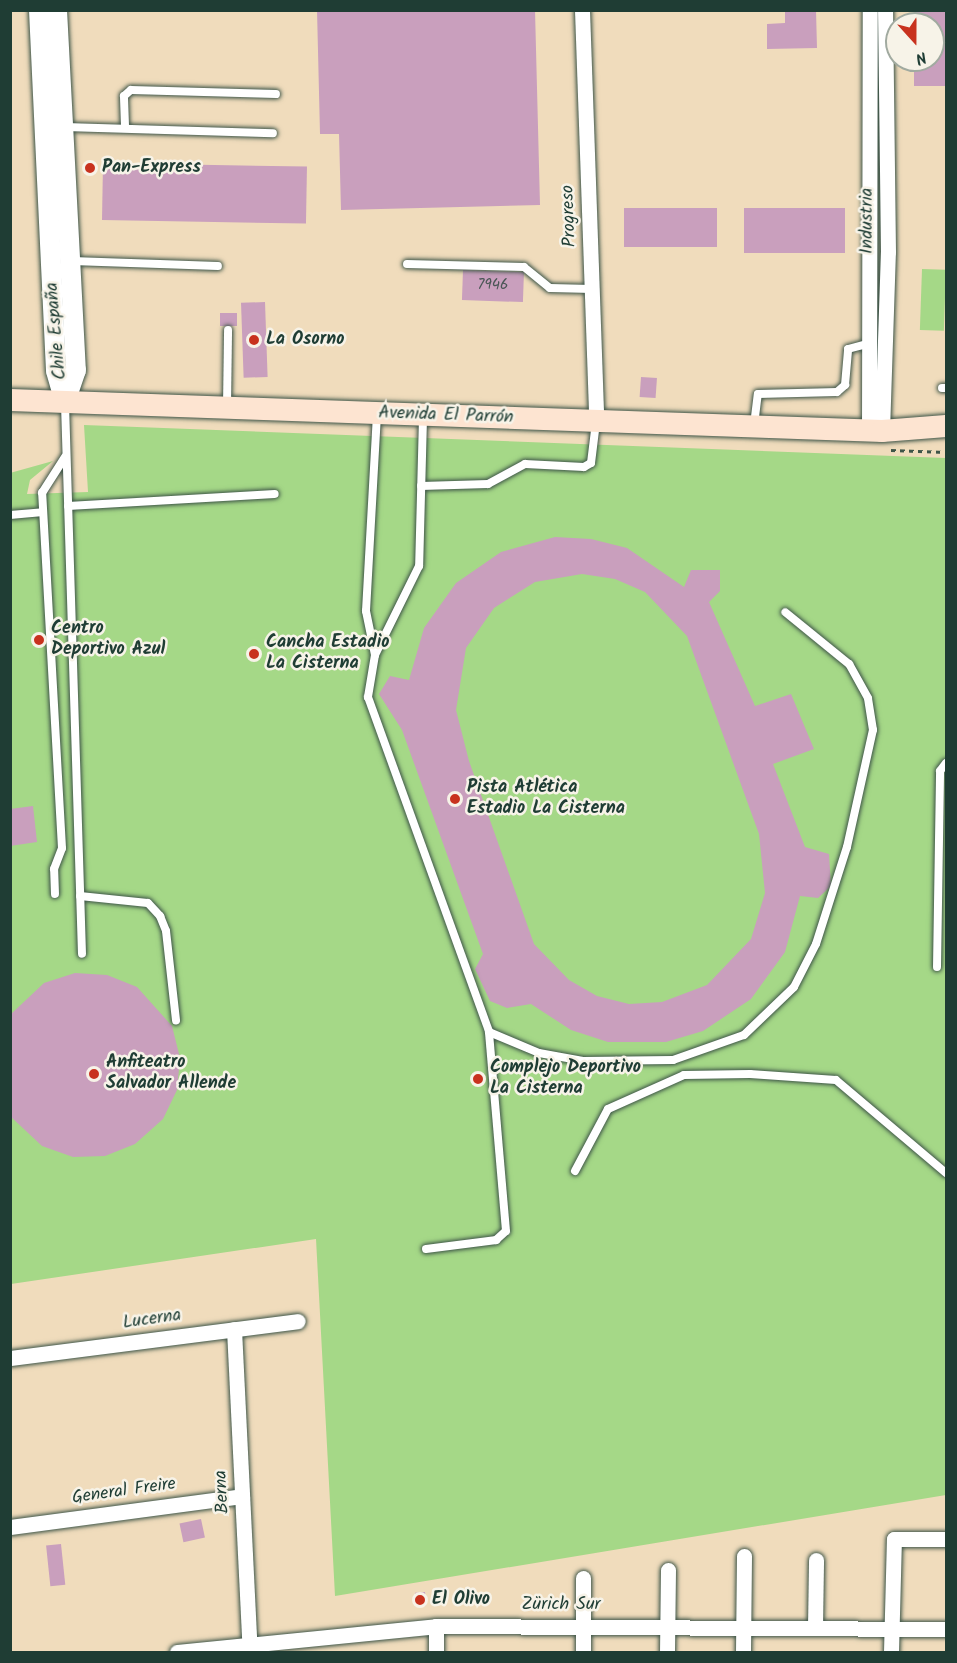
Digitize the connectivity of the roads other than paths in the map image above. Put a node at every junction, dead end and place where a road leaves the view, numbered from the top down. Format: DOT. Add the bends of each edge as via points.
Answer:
graph roads {
  1 [pos="39,10"];
  2 [pos="57,10"];
  3 [pos="582,10"];
  4 [pos="870,10"];
  5 [pos="885,10"];
  6 [pos="276,94"];
  7 [pos="125,126"];
  8 [pos="63,127"];
  9 [pos="273,133"];
  10 [pos="70,261"];
  11 [pos="407,264"];
  12 [pos="218,266"];
  13 [pos="592,289"];
  14 [pos="228,330"];
  15 [pos="872,343"];
  16 [pos="10,400"];
  17 [pos="65,402"];
  18 [pos="227,408"];
  19 [pos="377,413"];
  20 [pos="423,415"];
  21 [pos="596,421"];
  22 [pos="946,426"];
  23 [pos="754,427"];
  24 [pos="876,431"];
  25 [pos="946,441"];
  26 [pos="65,458"];
  27 [pos="421,486"];
  28 [pos="275,494"];
  29 [pos="68,506"];
  30 [pos="43,512"];
  31 [pos="10,515"];
  32 [pos="785,612"];
  33 [pos="375,655"];
  34 [pos="946,762"];
  35 [pos="55,894"];
  36 [pos="80,896"];
  37 [pos="82,954"];
  38 [pos="937,967"];
  39 [pos="176,1020"];
  40 [pos="489,1032"];
  41 [pos="576,1171"];
  42 [pos="946,1173"];
  43 [pos="426,1250"];
  44 [pos="298,1321"];
  45 [pos="234,1329"];
  46 [pos="10,1358"];
  47 [pos="242,1496"];
  48 [pos="10,1527"];
  49 [pos="946,1539"];
  50 [pos="744,1556"];
  51 [pos="816,1560"];
  52 [pos="668,1570"];
  53 [pos="583,1578"];
  54 [pos="583,1623"];
  55 [pos="667,1625"];
  56 [pos="436,1626"];
  57 [pos="744,1626"];
  58 [pos="815,1627"];
  59 [pos="891,1629"];
  60 [pos="946,1629"];
  61 [pos="250,1648"];
  62 [pos="177,1653"];
  63 [pos="435,1653"];
  64 [pos="583,1653"];
  65 [pos="666,1653"];
  66 [pos="743,1653"];
  67 [pos="891,1653"];
  1 -- 17 [label="street, Chile España" via="56,370"];
  2 -- 8 [label="street, Chile España"];
  3 -- 13 [label="street, Progreso"];
  4 -- 15 [label="street, Industria"];
  5 -- 24 [label="street, Industria" via="888,252"];
  6 -- 7 [label="lane" via="131,90 124,96"];
  7 -- 8 [label="lane"];
  7 -- 9 [label="lane"];
  8 -- 10 [label="street, Chile España"];
  10 -- 12 [label="lane"];
  10 -- 17 [label="street, Chile España" via="76,370"];
  11 -- 13 [label="lane" via="524,267 550,288"];
  13 -- 21 [label="street, Progreso"];
  14 -- 18 [label="lane"];
  15 -- 23 [label="lane" via="848,349 845,385 837,392 758,394"];
  15 -- 24 [label="street, Industria"];
  16 -- 17 [label="main road, Avenida El Parrón"];
  17 -- 18 [label="main road, Avenida El Parrón"];
  17 -- 26 [label="lane"];
  18 -- 19 [label="main road, Avenida El Parrón"];
  19 -- 20 [label="main road, Avenida El Parrón"];
  19 -- 33 [label="lane" via="366,611"];
  20 -- 21 [label="main road, Avenida El Parrón"];
  20 -- 27 [label="lane"];
  21 -- 23 [label="main road, Avenida El Parrón"];
  21 -- 27 [label="lane" via="591,464 584,467 525,464 488,484"];
  22 -- 24 [label="main road, Avenida El Parrón"];
  23 -- 24 [label="main road, Avenida El Parrón"];
  24 -- 25 [label="main road, Avenida El Parrón"];
  26 -- 29 [label="lane"];
  26 -- 30 [label="lane" via="42,493"];
  27 -- 33 [label="lane" via="419,566"];
  28 -- 29 [label="lane"];
  29 -- 36 [label="lane"];
  30 -- 31 [label="lane"];
  30 -- 35 [label="lane" via="62,848 54,869"];
  32 -- 40 [label="lane" via="857,674 868,698 873,730 847,847 816,944 794,987 744,1035 673,1060 584,1061 539,1053"];
  33 -- 40 [label="lane" via="368,697"];
  34 -- 38 [label="lane" via="940,771"];
  36 -- 37 [label="lane"];
  36 -- 39 [label="lane" via="148,903 160,916 166,931"];
  40 -- 43 [label="lane" via="506,1231 496,1240"];
  41 -- 42 [label="lane" via="608,1109 684,1075 750,1074 836,1080"];
  44 -- 45 [label="street, Lucerna"];
  45 -- 46 [label="street, Lucerna"];
  45 -- 47 [label="street, Berna"];
  47 -- 48 [label="street, General Freire"];
  47 -- 61 [label="street, Berna"];
  49 -- 59 [label="street" via="894,1539"];
  50 -- 57 [label="street"];
  51 -- 58 [label="street"];
  52 -- 55 [label="street"];
  53 -- 54 [label="street"];
  54 -- 55 [label="street, Zürich Sur"];
  54 -- 56 [label="street, Zürich Sur"];
  54 -- 64 [label="street"];
  55 -- 57 [label="street, Zürich Sur"];
  55 -- 65 [label="street"];
  56 -- 61 [label="street, Zürich Sur"];
  56 -- 63 [label="street"];
  57 -- 58 [label="street, Zürich Sur"];
  57 -- 66 [label="street"];
  58 -- 59 [label="street, Zürich Sur"];
  59 -- 60 [label="street, Zürich Sur"];
  59 -- 67 [label="street"];
  61 -- 62 [label="street, Zürich Sur"];
}
